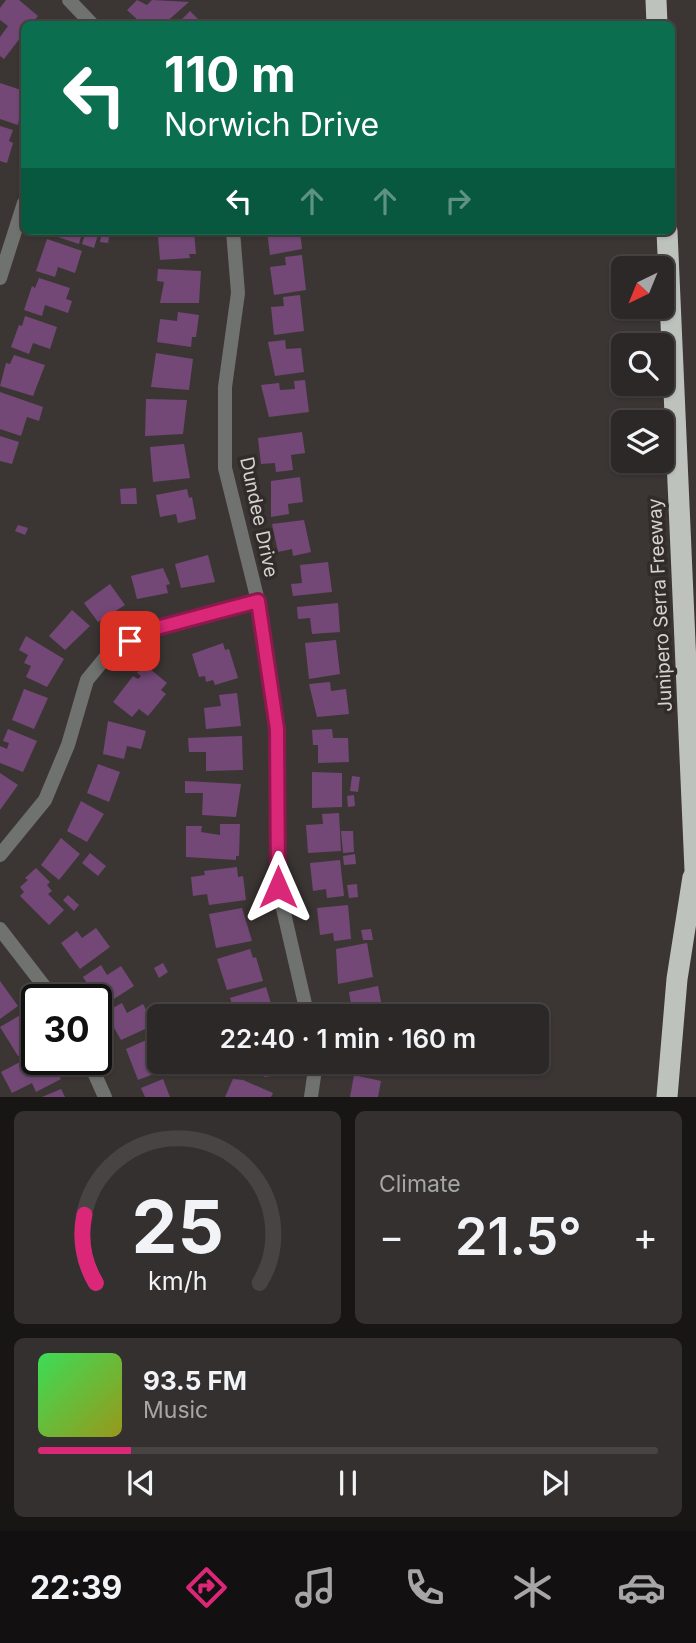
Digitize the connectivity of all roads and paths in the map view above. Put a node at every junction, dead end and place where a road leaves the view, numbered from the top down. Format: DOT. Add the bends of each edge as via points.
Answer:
graph roads {
  1 [pos="69,0"];
  2 [pos="656,0"];
  3 [pos="89,21"];
  4 [pos="657,21"];
  5 [pos="21,212"];
  6 [pos="233,235"];
  7 [pos="667,235"];
  8 [pos="0,278"];
  9 [pos="258,601"];
  10 [pos="0,855"];
  11 [pos="695,864"];
  12 [pos="696,893"];
  13 [pos="0,929"];
  14 [pos="42,984"];
  15 [pos="305,1004"];
  16 [pos="314,1074"];
  17 [pos="95,1075"];
  18 [pos="105,1097"];
  19 [pos="311,1097"];
  20 [pos="667,1097"];
  1 -- 3 [label="street"];
  2 -- 4 [label="highway"];
  5 -- 8 [label="street"];
  6 -- 9 [label="street, Dundee Drive" via="238,293 225,387 225,468"];
  7 -- 11 [label="highway, Junipero Serra Freeway"];
  9 -- 10 [label="street" via="149,630 110,652 87,680 68,745 45,800"];
  9 -- 15 [label="street, Dundee Drive" via="277,729 278,887"];
  11 -- 12 [label="highway, Junipero Serra Freeway"];
  11 -- 20 [label="highway" via="680,953"];
  13 -- 14 [label="street"];
  16 -- 19 [label="street"];
  17 -- 18 [label="street"];
}
